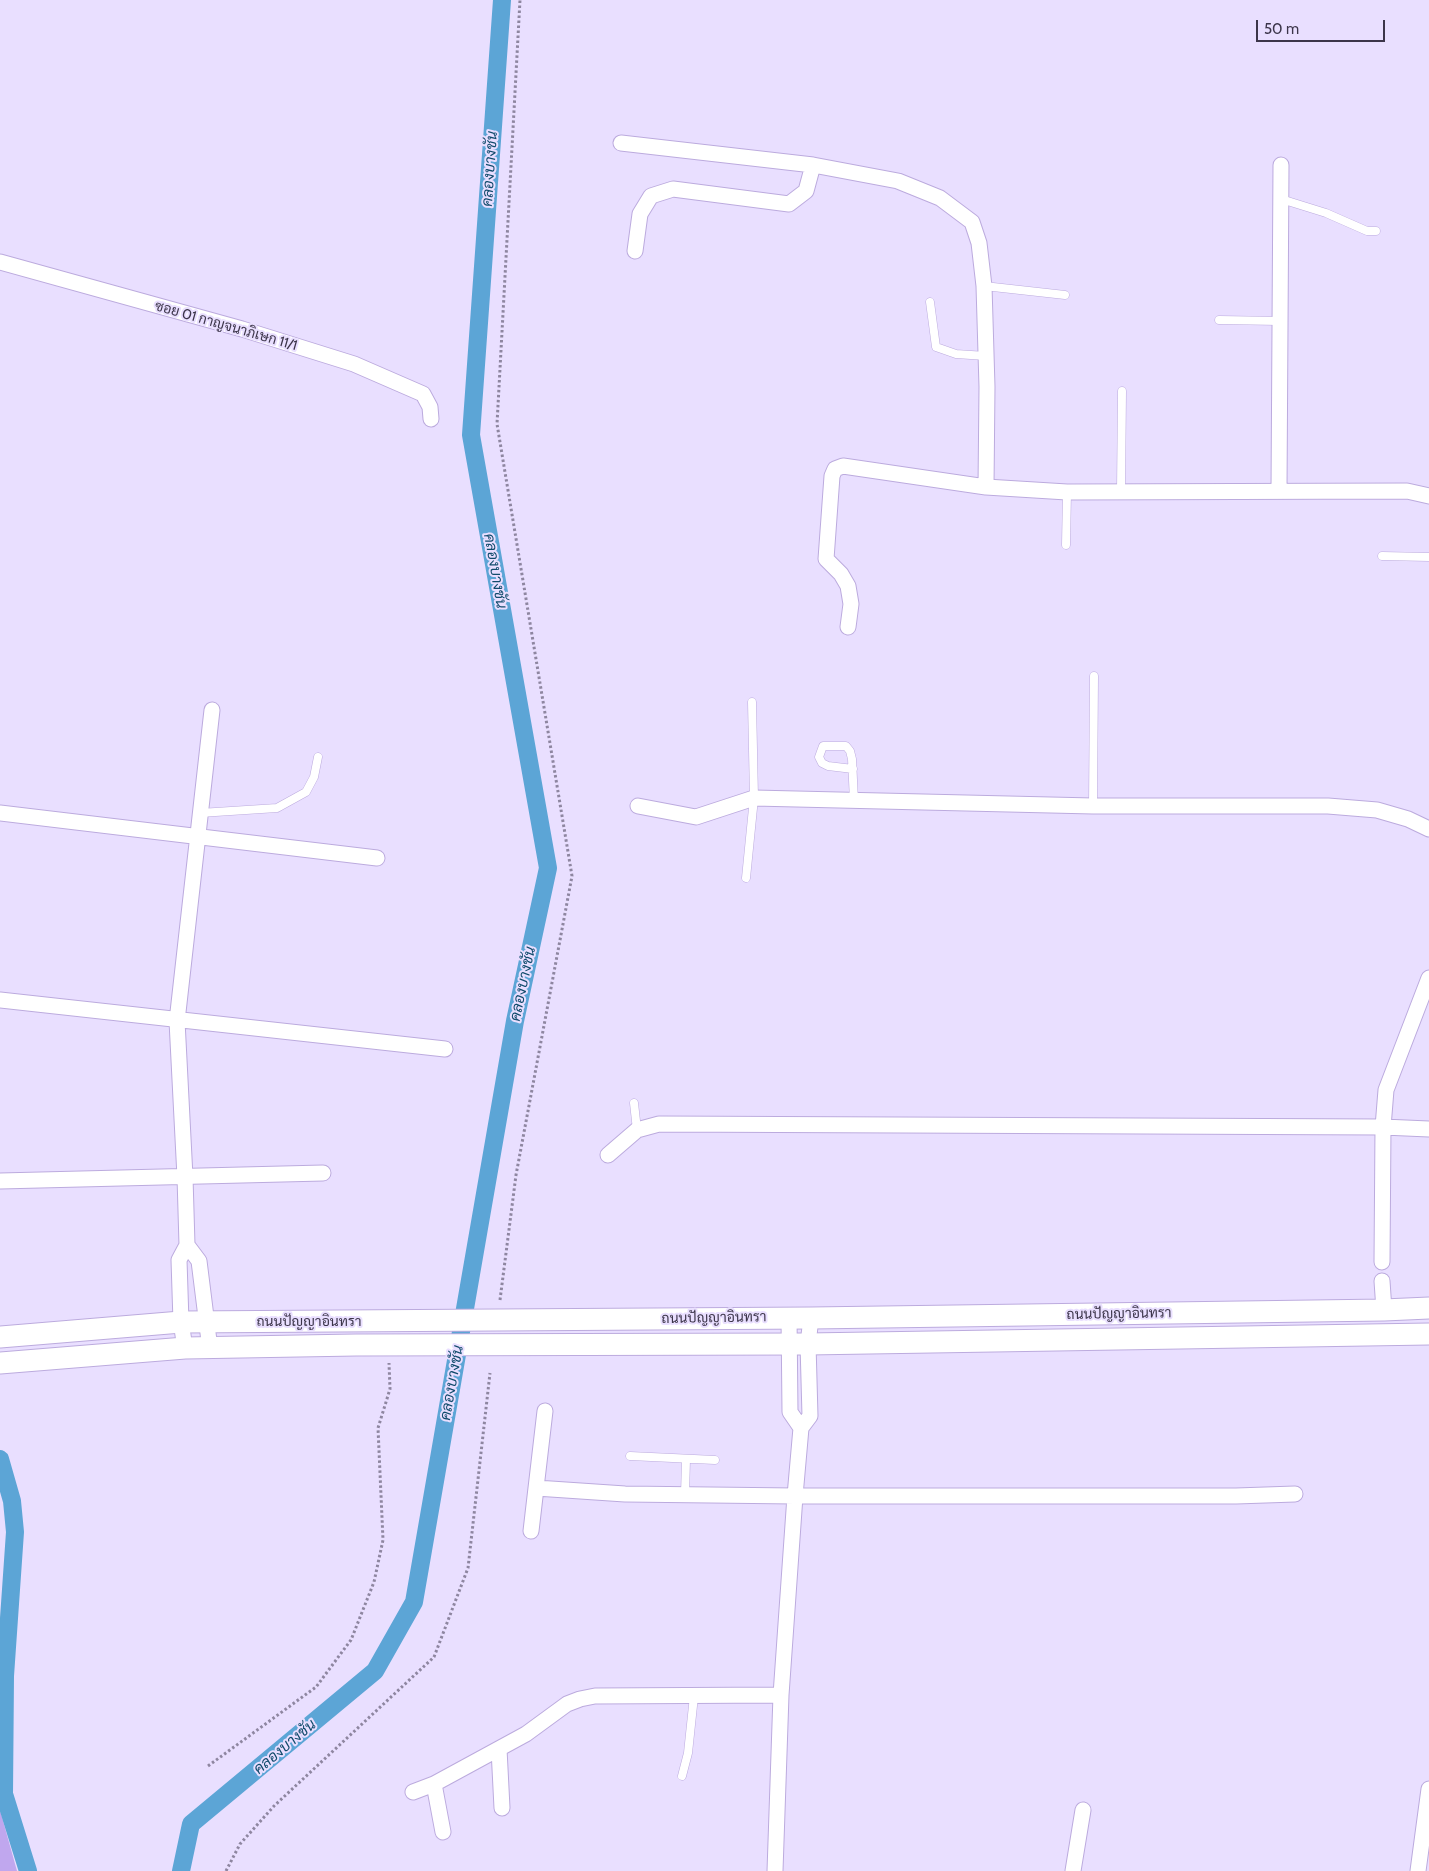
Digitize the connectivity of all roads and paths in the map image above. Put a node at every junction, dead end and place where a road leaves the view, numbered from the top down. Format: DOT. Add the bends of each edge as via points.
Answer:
graph roads {
  1 [pos="520,0"];
  2 [pos="620,143"];
  3 [pos="813,165"];
  4 [pos="1281,165"];
  5 [pos="1281,199"];
  6 [pos="1376,231"];
  7 [pos="635,251"];
  8 [pos="0,262"];
  9 [pos="984,286"];
  10 [pos="1065,294"];
  11 [pos="930,302"];
  12 [pos="1219,320"];
  13 [pos="1280,321"];
  14 [pos="986,356"];
  15 [pos="1122,391"];
  16 [pos="432,419"];
  17 [pos="986,487"];
  18 [pos="1279,490"];
  19 [pos="1122,491"];
  20 [pos="1067,492"];
  21 [pos="1429,496"];
  22 [pos="1066,545"];
  23 [pos="1382,556"];
  24 [pos="1429,557"];
  25 [pos="848,626"];
  26 [pos="1094,676"];
  27 [pos="752,702"];
  28 [pos="212,710"];
  29 [pos="318,757"];
  30 [pos="852,769"];
  31 [pos="754,798"];
  32 [pos="854,802"];
  33 [pos="638,806"];
  34 [pos="1093,806"];
  35 [pos="0,813"];
  36 [pos="200,813"];
  37 [pos="1429,829"];
  38 [pos="198,837"];
  39 [pos="377,858"];
  40 [pos="746,878"];
  41 [pos="1429,978"];
  42 [pos="0,1000"];
  43 [pos="176,1021"];
  44 [pos="445,1049"];
  45 [pos="634,1103"];
  46 [pos="1382,1127"];
  47 [pos="1429,1129"];
  48 [pos="637,1130"];
  49 [pos="608,1155"];
  50 [pos="323,1173"];
  51 [pos="185,1177"];
  52 [pos="0,1181"];
  53 [pos="187,1244"];
  54 [pos="1382,1262"];
  55 [pos="1382,1281"];
  56 [pos="500,1300"];
  57 [pos="1429,1308"];
  58 [pos="1384,1310"];
  59 [pos="789,1317"];
  60 [pos="811,1318"];
  61 [pos="206,1321"];
  62 [pos="181,1322"];
  63 [pos="1429,1334"];
  64 [pos="3,1336"];
  65 [pos="798,1344"];
  66 [pos="396,1345"];
  67 [pos="185,1348"];
  68 [pos="210,1349"];
  69 [pos="8,1362"];
  70 [pos="490,1373"];
  71 [pos="545,1411"];
  72 [pos="630,1456"];
  73 [pos="686,1459"];
  74 [pos="715,1460"];
  75 [pos="536,1488"];
  76 [pos="1295,1494"];
  77 [pos="685,1495"];
  78 [pos="795,1496"];
  79 [pos="531,1530"];
  80 [pos="781,1695"];
  81 [pos="694,1696"];
  82 [pos="499,1748"];
  83 [pos="208,1766"];
  84 [pos="682,1776"];
  85 [pos="434,1784"];
  86 [pos="1429,1789"];
  87 [pos="413,1792"];
  88 [pos="502,1808"];
  89 [pos="1083,1810"];
  90 [pos="443,1832"];
  91 [pos="1426,1835"];
  92 [pos="226,1871"];
  93 [pos="775,1871"];
  94 [pos="1073,1871"];
  95 [pos="1418,1871"];
  1 -- 56 [label="path" via="497,424 572,876 516,1175"];
  2 -- 3 [label="street"];
  3 -- 7 [label="street" via="806,192 788,204 673,189 651,196 640,214"];
  3 -- 9 [label="street" via="898,181 940,198 972,222 979,243"];
  4 -- 5 [label="street"];
  5 -- 6 [label="lane" via="1326,213 1367,231"];
  5 -- 13 [label="street"];
  8 -- 16 [label="street, ซอย 01 กาญจนาภิเษก 11/1" via="242,329 354,364 423,394"];
  9 -- 10 [label="lane"];
  9 -- 14 [label="street"];
  11 -- 14 [label="lane" via="936,347 956,354"];
  12 -- 13 [label="lane"];
  13 -- 18 [label="street"];
  14 -- 17 [label="street"];
  15 -- 19 [label="lane"];
  17 -- 20 [label="street"];
  17 -- 25 [label="street" via="842,466 835,469 826,559 848,586 851,604"];
  18 -- 19 [label="street"];
  18 -- 21 [label="street" via="1407,491"];
  19 -- 20 [label="street"];
  20 -- 22 [label="lane"];
  23 -- 24 [label="lane"];
  26 -- 34 [label="lane"];
  27 -- 31 [label="lane"];
  28 -- 36 [label="street"];
  29 -- 36 [label="lane" via="314,777 306,792 277,808"];
  30 -- 30 [label="lane" via="850,751 846,746 824,746 819,757 822,764"];
  30 -- 32 [label="lane"];
  31 -- 32 [label="street"];
  31 -- 33 [label="street" via="696,817"];
  31 -- 40 [label="lane"];
  32 -- 34 [label="street"];
  34 -- 37 [label="street" via="1328,806 1377,810"];
  35 -- 38 [label="street"];
  36 -- 38 [label="street"];
  38 -- 39 [label="street"];
  38 -- 43 [label="street"];
  41 -- 46 [label="street" via="1386,1090"];
  42 -- 43 [label="street"];
  43 -- 44 [label="street"];
  43 -- 51 [label="street"];
  45 -- 48 [label="lane"];
  46 -- 47 [label="street"];
  46 -- 48 [label="street" via="659,1124"];
  46 -- 54 [label="street"];
  48 -- 49 [label="street"];
  50 -- 51 [label="street"];
  51 -- 52 [label="street"];
  51 -- 53 [label="street"];
  53 -- 61 [label="street" via="199,1261"];
  53 -- 62 [label="street" via="179,1260"];
  55 -- 58 [label="street"];
  57 -- 58 [label="main road, ถนนปัญญาอินทรา"];
  58 -- 60 [label="main road, ถนนปัญญาอินทรา"];
  59 -- 60 [label="main road, ถนนปัญญาอินทรา"];
  59 -- 61 [label="main road, ถนนปัญญาอินทรา"];
  59 -- 65 [label="street"];
  60 -- 65 [label="street"];
  61 -- 62 [label="main road, ถนนปัญญาอินทรา"];
  61 -- 68 [label="street"];
  62 -- 64 [label="main road, ถนนปัญญาอินทรา"];
  62 -- 67 [label="street"];
  63 -- 65 [label="main road, ถนนปัญญาอินทรา"];
  65 -- 66 [label="main road, ถนนปัญญาอินทรา"];
  65 -- 78 [label="street" via="810,1416 801,1428"];
  66 -- 68 [label="main road, ถนนปัญญาอินทรา"];
  66 -- 83 [label="path" via="390,1389 378,1428 383,1540 374,1582 351,1640 316,1687"];
  67 -- 68 [label="main road, ถนนปัญญาอินทรา"];
  67 -- 69 [label="main road, ถนนปัญญาอินทรา"];
  70 -- 92 [label="path" via="468,1568 434,1656 274,1806 240,1844"];
  71 -- 75 [label="street"];
  72 -- 73 [label="lane"];
  73 -- 74 [label="lane"];
  73 -- 77 [label="lane"];
  75 -- 77 [label="street"];
  75 -- 79 [label="street"];
  76 -- 78 [label="street"];
  77 -- 78 [label="street"];
  78 -- 80 [label="street"];
  80 -- 81 [label="street"];
  80 -- 93 [label="street"];
  81 -- 82 [label="street" via="594,1696 580,1699"];
  81 -- 84 [label="lane" via="688,1753"];
  82 -- 85 [label="street"];
  82 -- 88 [label="street"];
  85 -- 87 [label="street"];
  85 -- 90 [label="street"];
  86 -- 91 [label="street"];
  89 -- 94 [label="street"];
  91 -- 95 [label="street"];
}
